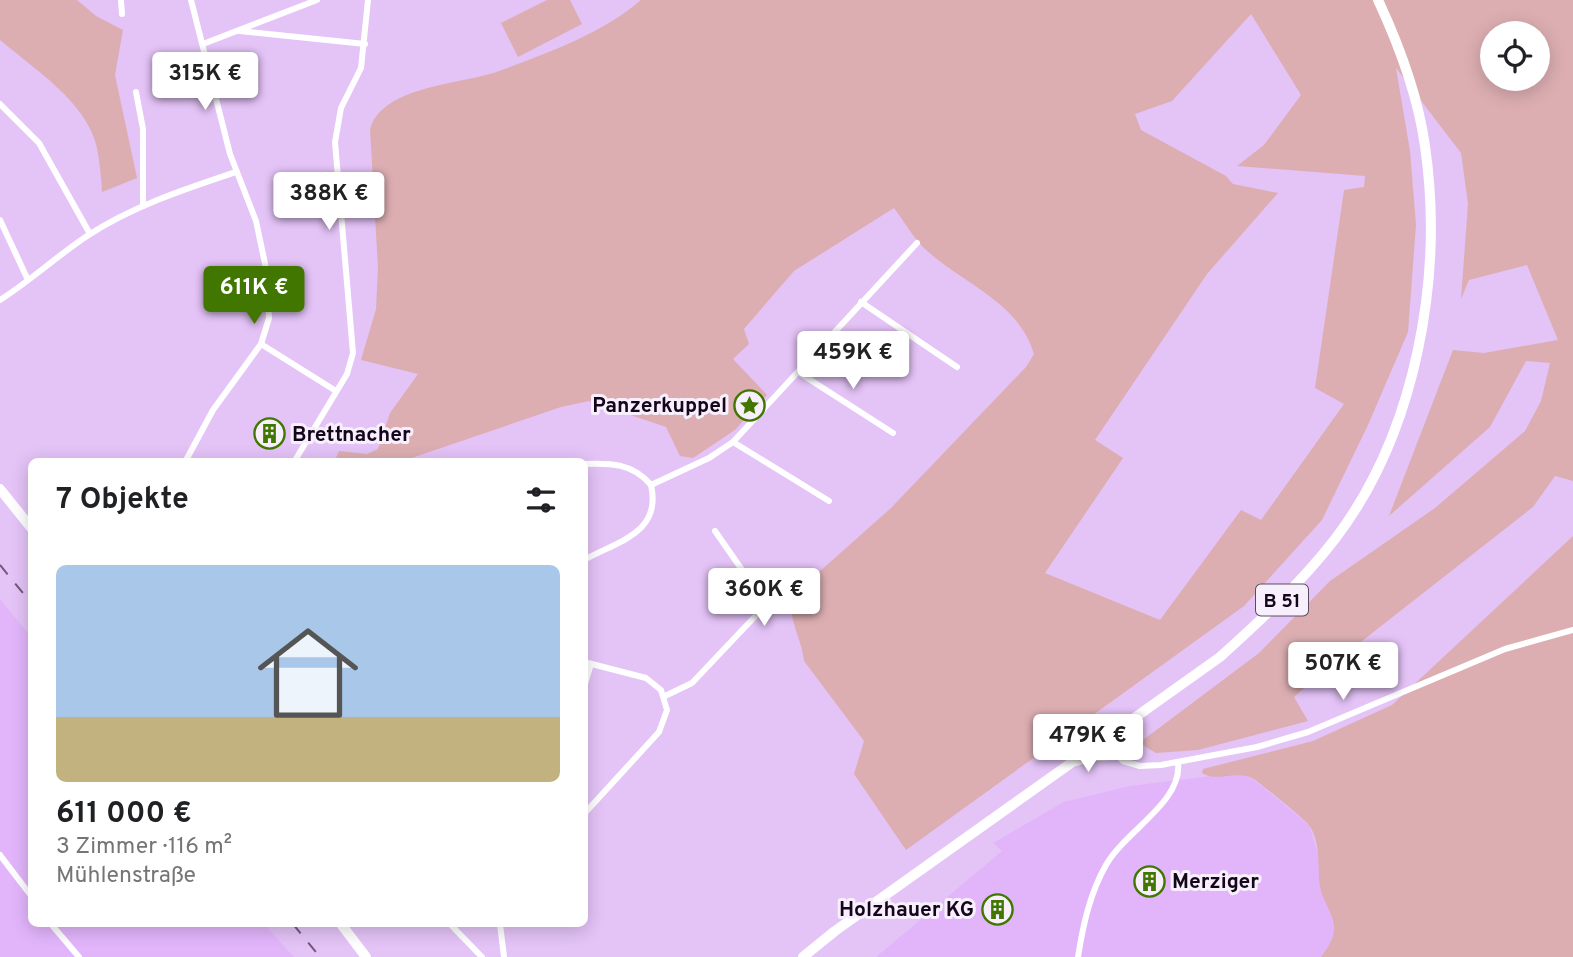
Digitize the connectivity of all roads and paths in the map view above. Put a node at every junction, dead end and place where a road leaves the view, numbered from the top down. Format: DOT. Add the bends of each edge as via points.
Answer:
graph roads {
  1 [pos="121,0"];
  2 [pos="317,0"];
  3 [pos="368,0"];
  4 [pos="1378,0"];
  5 [pos="191,1"];
  6 [pos="122,14"];
  7 [pos="240,31"];
  8 [pos="203,44"];
  9 [pos="365,44"];
  10 [pos="136,92"];
  11 [pos="0,104"];
  12 [pos="236,172"];
  13 [pos="143,206"];
  14 [pos="0,219"];
  15 [pos="90,234"];
  16 [pos="917,243"];
  17 [pos="28,280"];
  18 [pos="0,300"];
  19 [pos="860,302"];
  20 [pos="261,344"];
  21 [pos="957,367"];
  22 [pos="798,372"];
  23 [pos="336,391"];
  24 [pos="893,433"];
  25 [pos="733,442"];
  26 [pos="187,458"];
  27 [pos="296,458"];
  28 [pos="588,464"];
  29 [pos="651,485"];
  30 [pos="0,489"];
  31 [pos="829,501"];
  32 [pos="28,523"];
  33 [pos="715,531"];
  34 [pos="588,558"];
  35 [pos="1573,630"];
  36 [pos="588,663"];
  37 [pos="665,695"];
  38 [pos="1103,741"];
  39 [pos="1116,757"];
  40 [pos="1178,762"];
  41 [pos="1057,773"];
  42 [pos="588,810"];
  43 [pos="0,855"];
  44 [pos="28,892"];
  45 [pos="54,927"];
  46 [pos="343,927"];
  47 [pos="453,927"];
  48 [pos="500,927"];
  49 [pos="79,957"];
  50 [pos="366,957"];
  51 [pos="482,957"];
  52 [pos="505,957"];
  53 [pos="803,957"];
  54 [pos="1078,957"];
  1 -- 6 [label="street"];
  2 -- 7 [label="street"];
  3 -- 9 [label="street"];
  4 -- 38 [label="main road, B 51" via="1398,46 1425,145 1428,280 1420,342 1396,425 1336,538 1278,605 1220,657"];
  5 -- 8 [label="street"];
  7 -- 8 [label="street"];
  7 -- 9 [label="street"];
  8 -- 12 [label="street"];
  9 -- 23 [label="street" via="361,68 335,130 354,345 350,367"];
  10 -- 13 [label="street" via="143,129"];
  11 -- 15 [label="street" via="39,143"];
  12 -- 13 [label="street"];
  12 -- 20 [label="street" via="256,220 267,273 269,318"];
  13 -- 15 [label="street"];
  14 -- 17 [label="street"];
  15 -- 17 [label="street"];
  16 -- 19 [label="street"];
  17 -- 18 [label="street"];
  19 -- 21 [label="street"];
  19 -- 22 [label="street"];
  20 -- 23 [label="street"];
  20 -- 26 [label="street" via="213,410"];
  22 -- 24 [label="street"];
  22 -- 25 [label="street"];
  23 -- 27 [label="street"];
  25 -- 29 [label="street"];
  25 -- 31 [label="street"];
  28 -- 29 [label="street" via="618,464"];
  29 -- 34 [label="street" via="652,512 647,523"];
  30 -- 32 [label="street"];
  33 -- 37 [label="street" via="761,597 763,608 692,682"];
  35 -- 40 [label="street" via="1475,660 1308,732"];
  36 -- 37 [label="street" via="646,678"];
  37 -- 42 [label="street" via="666,717 659,732"];
  38 -- 39 [label="street"];
  38 -- 41 [label="main road, B 51"];
  39 -- 40 [label="street" via="1140,766"];
  39 -- 41 [label="street" via="1092,758"];
  40 -- 54 [label="street" via="1177,778 1167,799 1126,838 1107,864 1091,899"];
  41 -- 53 [label="main road, B 51"];
  43 -- 44 [label="street"];
  45 -- 49 [label="street"];
  46 -- 50 [label="street"];
  47 -- 51 [label="street"];
  48 -- 52 [label="street"];
}
